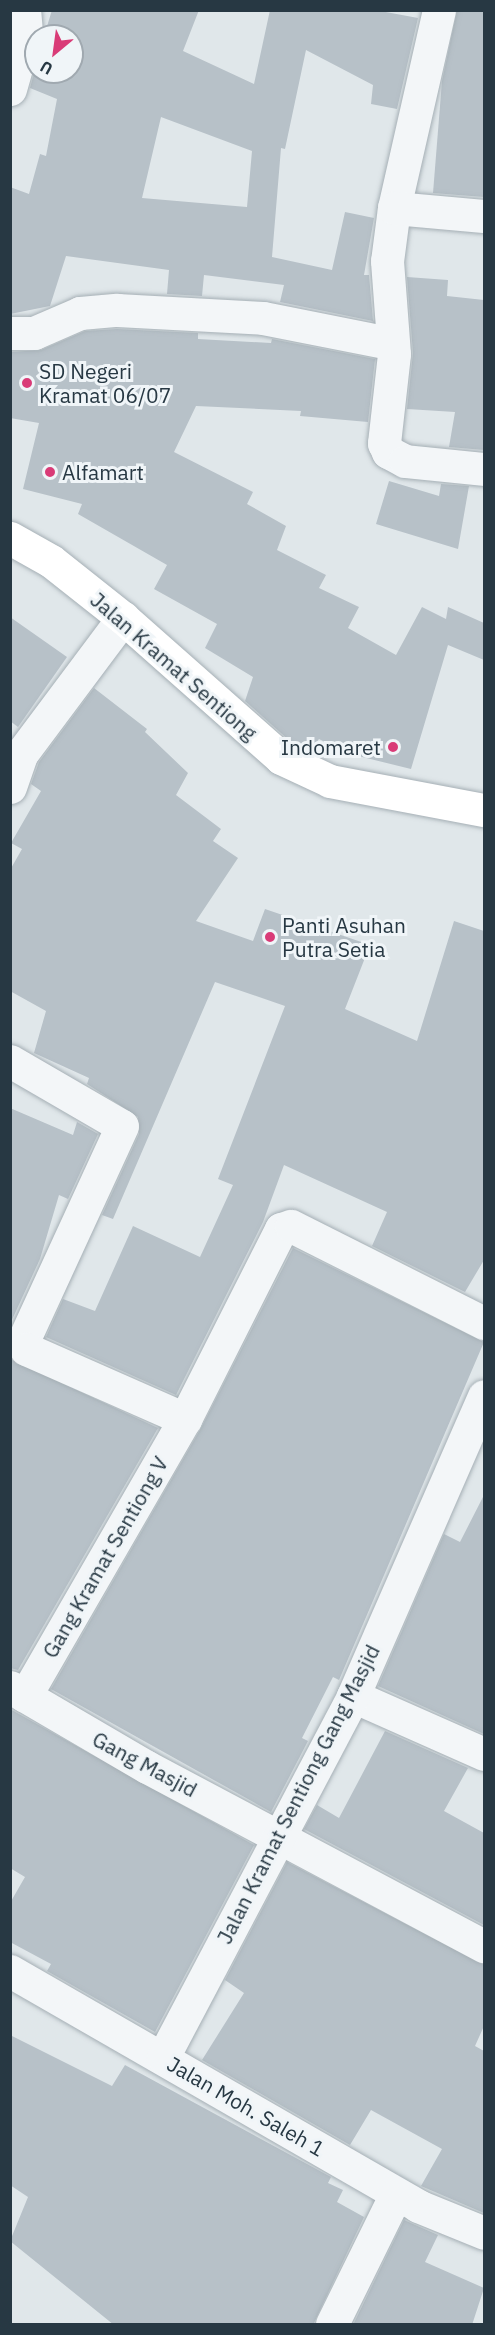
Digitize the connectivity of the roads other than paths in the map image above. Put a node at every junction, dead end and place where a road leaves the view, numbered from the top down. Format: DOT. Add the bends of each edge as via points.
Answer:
graph roads {
  1 [pos="24,10"];
  2 [pos="438,10"];
  3 [pos="10,89"];
  4 [pos="394,208"];
  5 [pos="484,216"];
  6 [pos="10,333"];
  7 [pos="389,343"];
  8 [pos="484,469"];
  9 [pos="10,538"];
  10 [pos="123,618"];
  11 [pos="10,787"];
  12 [pos="484,810"];
  13 [pos="10,1061"];
  14 [pos="484,1323"];
  15 [pos="18,1348"];
  16 [pos="484,1396"];
  17 [pos="185,1419"];
  18 [pos="18,1691"];
  19 [pos="353,1696"];
  20 [pos="484,1754"];
  21 [pos="281,1838"];
  22 [pos="484,1946"];
  23 [pos="10,1971"];
  24 [pos="163,2057"];
  25 [pos="396,2194"];
  26 [pos="484,2233"];
  27 [pos="332,2325"];
  1 -- 3 [label="street" via="26,32"];
  2 -- 4 [label="street"];
  4 -- 5 [label="street"];
  4 -- 7 [label="street" via="387,261"];
  6 -- 7 [label="street" via="34,333 80,313 117,310 263,318"];
  7 -- 8 [label="street" via="394,354 388,452 405,461"];
  9 -- 10 [label="street, Jalan Kramat Sentiong" via="51,561"];
  10 -- 11 [label="street" via="22,753"];
  10 -- 12 [label="street, Jalan Kramat Sentiong" via="281,758 330,781"];
  13 -- 15 [label="street" via="122,1126"];
  14 -- 17 [label="street, Gang Kramat Sentiong V" via="291,1226 281,1229"];
  15 -- 17 [label="street"];
  16 -- 19 [label="street, Jalan Kramat Sentiong Gang Masjid"];
  17 -- 18 [label="street, Gang Kramat Sentiong V"];
  18 -- 21 [label="street, Gang Masjid"];
  19 -- 20 [label="street"];
  19 -- 21 [label="street, Jalan Kramat Sentiong Gang Masjid"];
  21 -- 22 [label="street, Gang Masjid"];
  21 -- 24 [label="street, Jalan Kramat Sentiong Gang Masjid"];
  23 -- 24 [label="street, Jalan Moh. Saleh 1"];
  24 -- 25 [label="street, Jalan Moh. Saleh 1"];
  25 -- 26 [label="street, Jalan Moh. Saleh 1"];
  25 -- 27 [label="street"];
}
